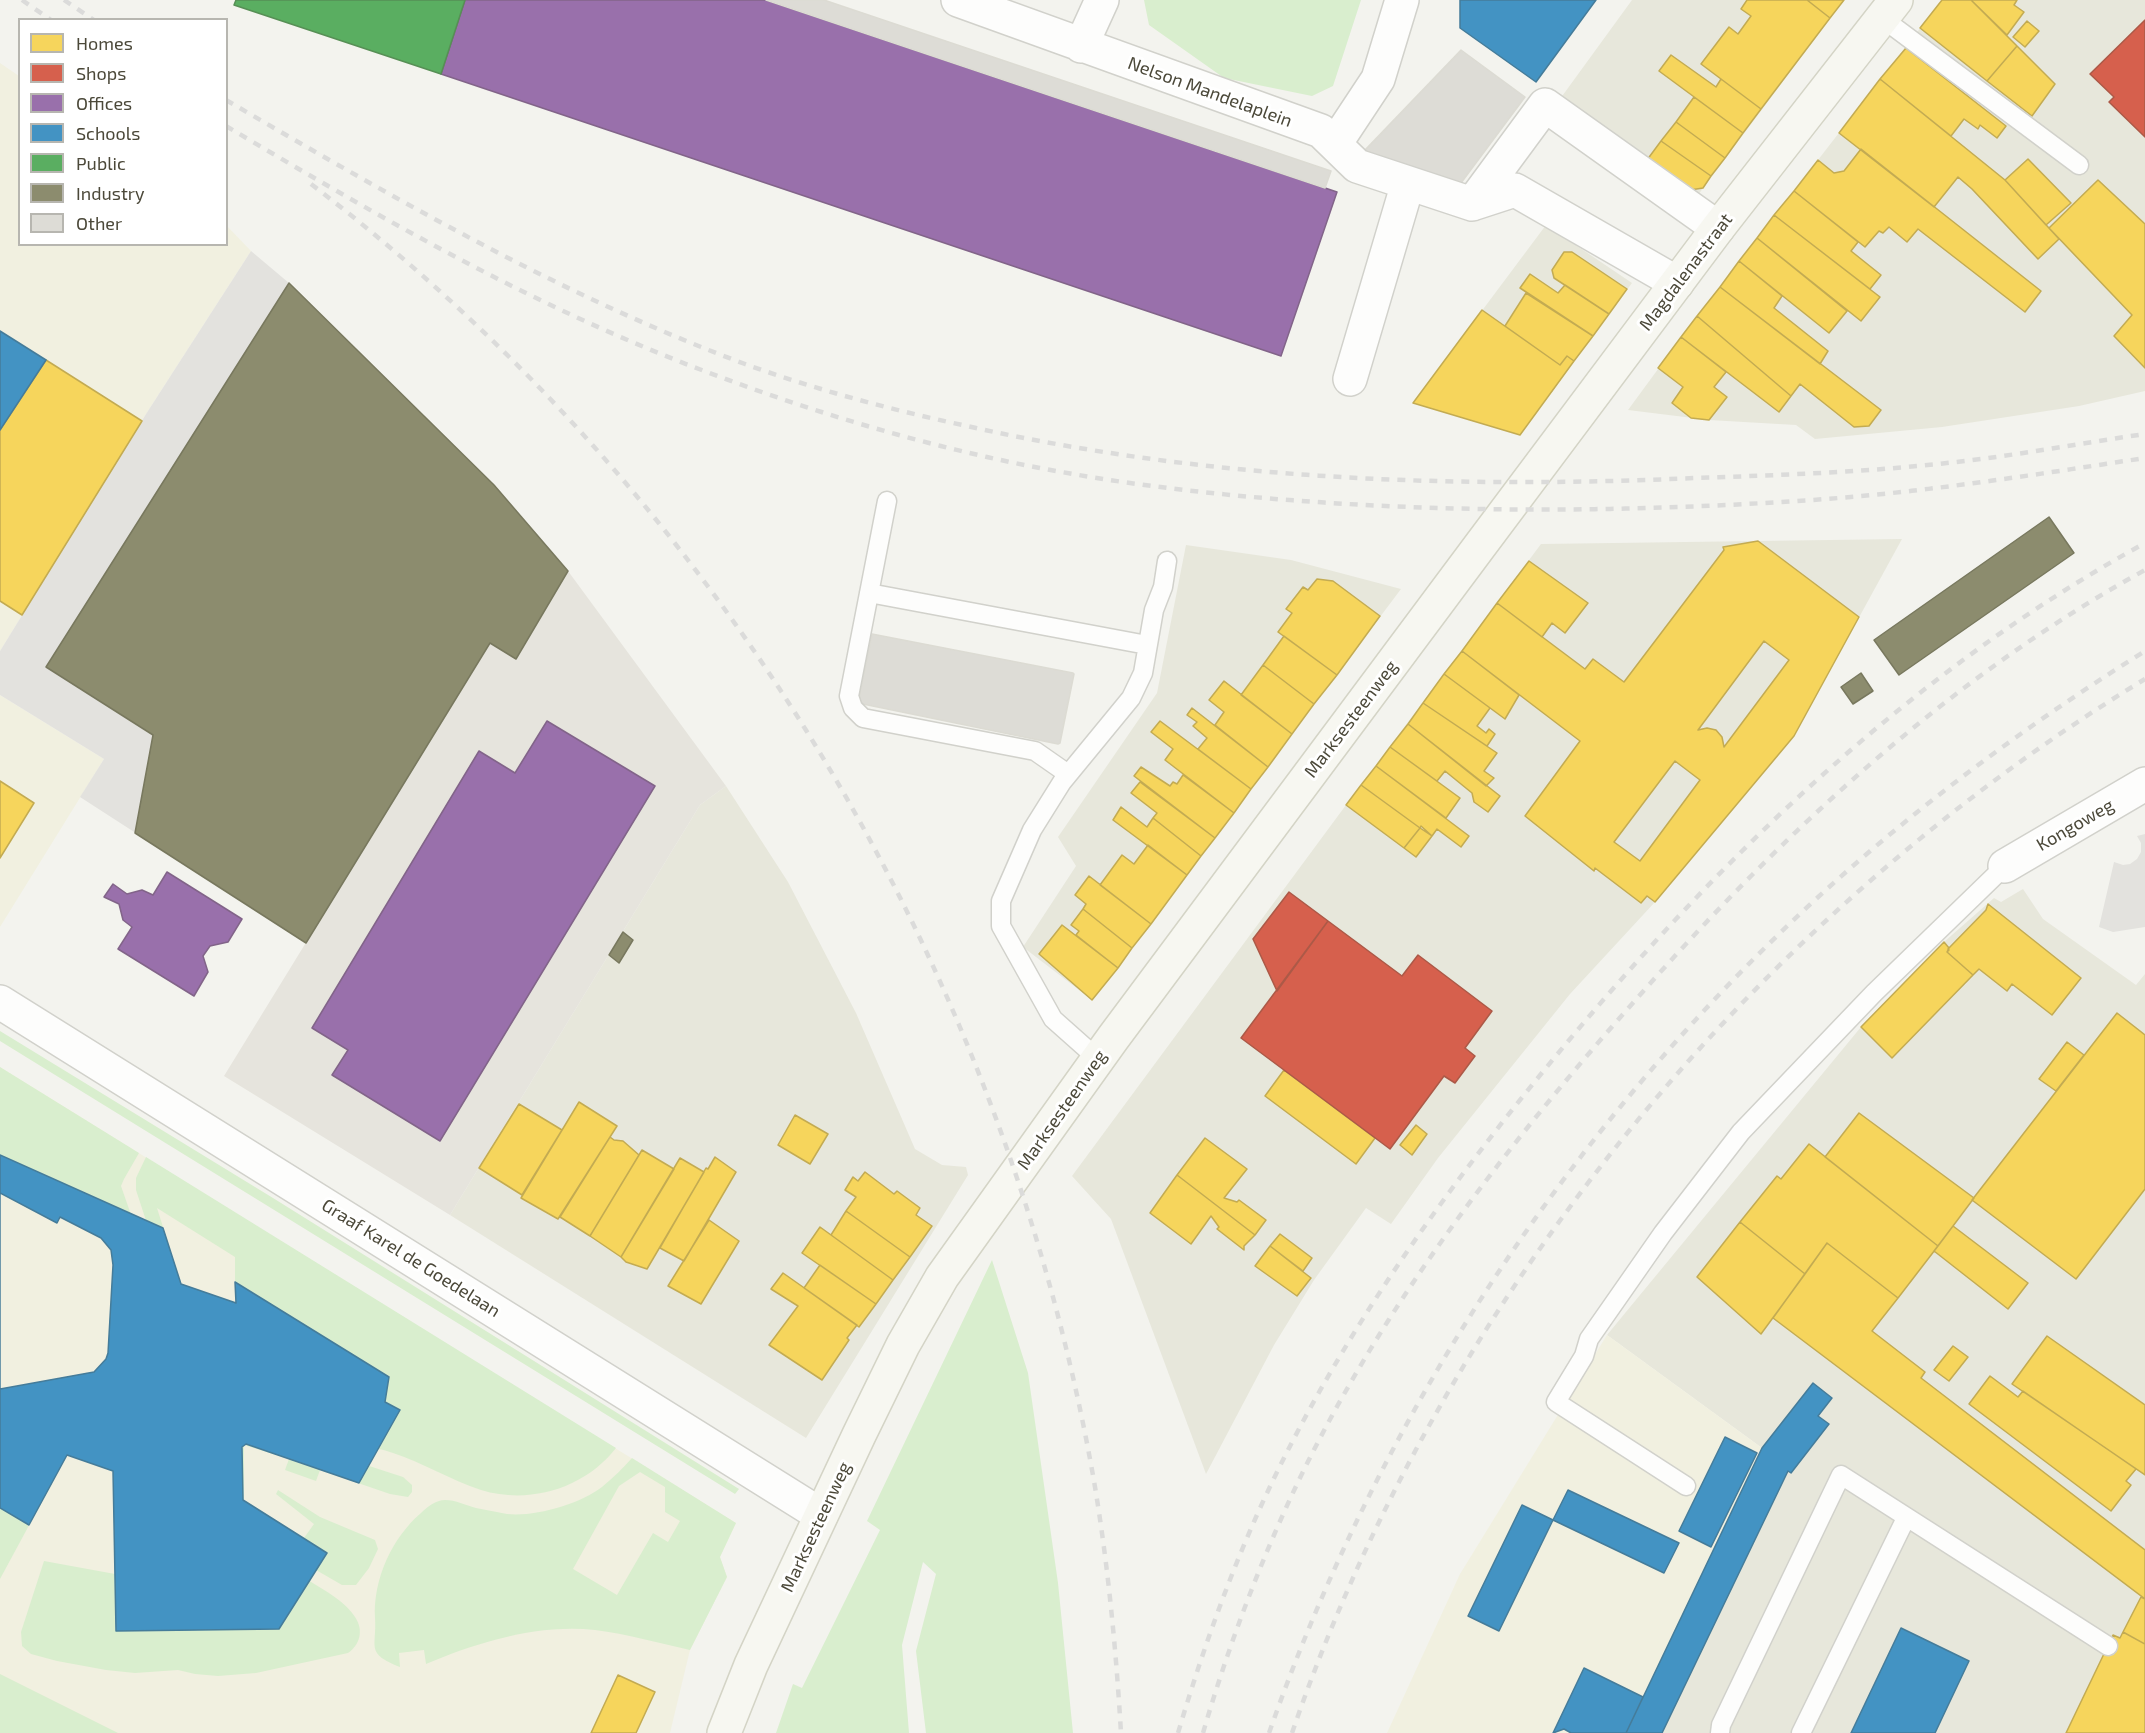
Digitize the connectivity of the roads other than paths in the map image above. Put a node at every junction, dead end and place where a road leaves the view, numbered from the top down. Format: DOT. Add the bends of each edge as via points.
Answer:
graph roads {
  1 [pos="958,0"];
  2 [pos="1102,0"];
  3 [pos="1402,0"];
  4 [pos="1889,9"];
  5 [pos="1081,46"];
  6 [pos="1335,144"];
  7 [pos="2079,165"];
  8 [pos="1408,183"];
  9 [pos="1472,204"];
  10 [pos="1718,228"];
  11 [pos="1677,283"];
  12 [pos="1350,379"];
  13 [pos="887,501"];
  14 [pos="1479,547"];
  15 [pos="1167,561"];
  16 [pos="869,593"];
  17 [pos="1147,645"];
  18 [pos="1068,774"];
  19 [pos="2145,783"];
  20 [pos="2005,866"];
  21 [pos="0,1002"];
  22 [pos="1098,1059"];
  23 [pos="1686,1486"];
  24 [pos="821,1515"];
  25 [pos="1906,1518"];
  26 [pos="2108,1646"];
  27 [pos="728,1730"];
  28 [pos="1720,1733"];
  29 [pos="1801,1733"];
  1 -- 5 [label="street, Nelson Mandelaplein"];
  2 -- 5 [label="street"];
  3 -- 6 [label="street" via="1378,79"];
  4 -- 7 [label="lane"];
  4 -- 10 [label="street, Magdalenastraat"];
  5 -- 6 [label="street, Nelson Mandelaplein" via="1321,131"];
  6 -- 8 [label="street, Nelson Mandelaplein" via="1357,166"];
  8 -- 9 [label="street, Nelson Mandelaplein"];
  8 -- 12 [label="street"];
  9 -- 10 [label="street" via="1545,105"];
  9 -- 11 [label="street" via="1515,190"];
  10 -- 11 [label="street, Magdalenastraat"];
  11 -- 14 [label="street, Magdalenastraat"];
  13 -- 16 [label="lane"];
  14 -- 22 [label="street, Marksesteenweg"];
  15 -- 17 [label="lane"];
  16 -- 17 [label="lane"];
  16 -- 18 [label="lane" via="849,696 862,718 1035,751"];
  17 -- 18 [label="lane" via="1143,673 1131,698"];
  18 -- 22 [label="lane" via="1032,830 1001,902 1000,926 1053,1019"];
  19 -- 20 [label="street, Kongoweg"];
  20 -- 23 [label="lane" via="1874,993 1741,1132 1663,1233 1589,1339 1584,1356 1556,1402"];
  21 -- 24 [label="street, Graaf Karel de Goedelaan"];
  22 -- 24 [label="street, Marksesteenweg" via="942,1277 903,1345"];
  24 -- 27 [label="street, Marksesteenweg" via="751,1665"];
  25 -- 26 [label="lane"];
  25 -- 28 [label="lane" via="1841,1475"];
  25 -- 29 [label="lane"];
}
